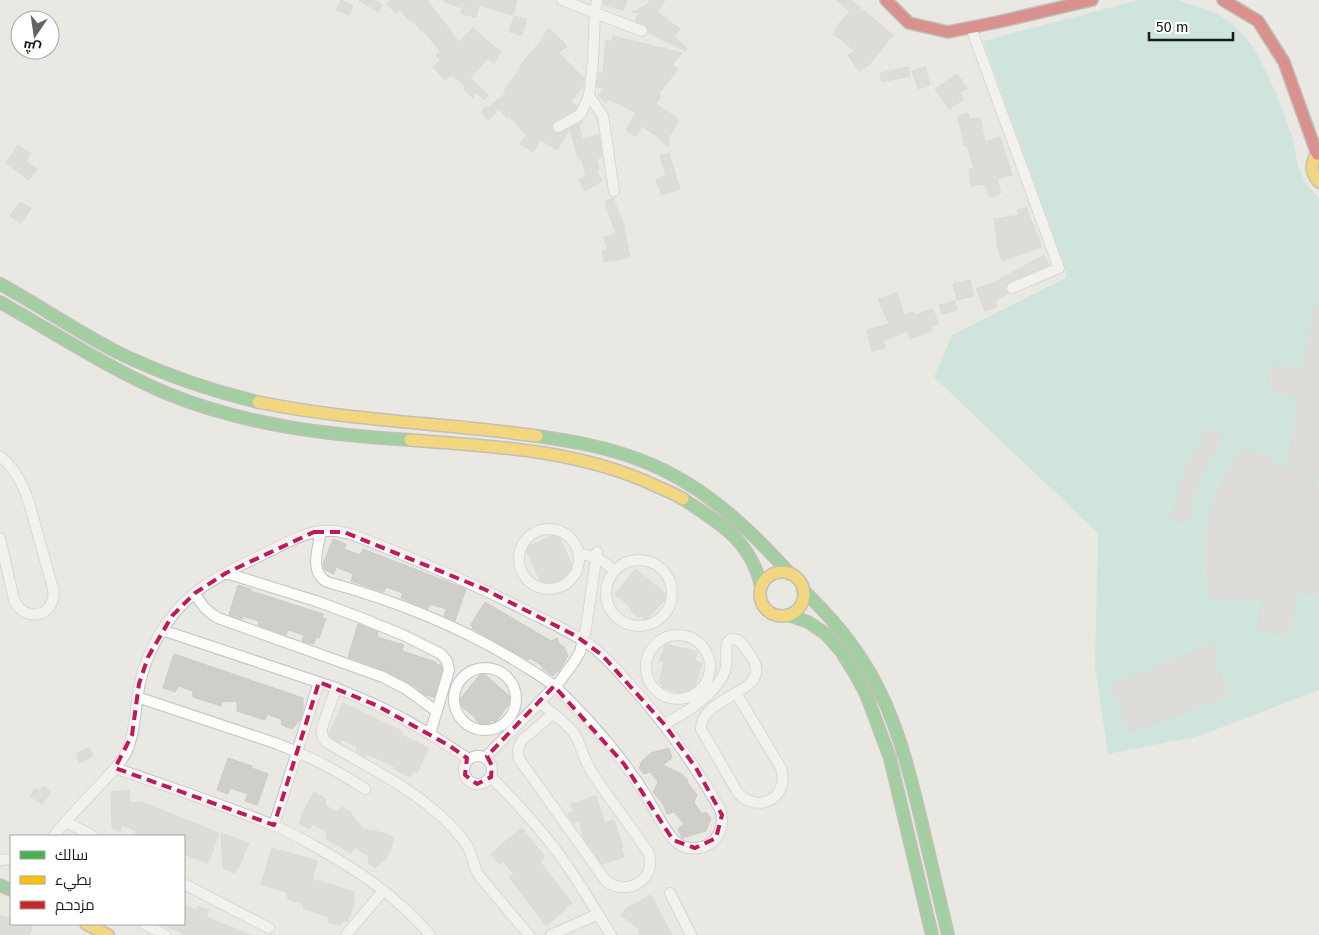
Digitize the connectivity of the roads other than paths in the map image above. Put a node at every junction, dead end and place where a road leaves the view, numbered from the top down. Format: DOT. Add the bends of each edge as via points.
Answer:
graph roads {
  1 [pos="562,0"];
  2 [pos="597,0"];
  3 [pos="886,0"];
  4 [pos="1092,0"];
  5 [pos="1223,0"];
  6 [pos="595,14"];
  7 [pos="971,28"];
  8 [pos="642,31"];
  9 [pos="589,96"];
  10 [pos="558,127"];
  11 [pos="1318,153"];
  12 [pos="1319,182"];
  13 [pos="614,191"];
  14 [pos="0,284"];
  15 [pos="1012,288"];
  16 [pos="0,302"];
  17 [pos="0,456"];
  18 [pos="321,531"];
  19 [pos="0,538"];
  20 [pos="579,554"];
  21 [pos="596,555"];
  22 [pos="614,571"];
  23 [pos="226,573"];
  24 [pos="790,574"];
  25 [pos="761,586"];
  26 [pos="804,590"];
  27 [pos="195,593"];
  28 [pos="788,615"];
  29 [pos="651,624"];
  30 [pos="162,630"];
  31 [pos="662,640"];
  32 [pos="583,641"];
  33 [pos="319,682"];
  34 [pos="554,686"];
  35 [pos="336,688"];
  36 [pos="736,693"];
  37 [pos="137,697"];
  38 [pos="539,702"];
  39 [pos="436,711"];
  40 [pos="553,714"];
  41 [pos="664,724"];
  42 [pos="509,725"];
  43 [pos="430,734"];
  44 [pos="297,752"];
  45 [pos="485,758"];
  46 [pos="469,759"];
  47 [pos="116,768"];
  48 [pos="491,777"];
  49 [pos="366,789"];
  50 [pos="66,822"];
  51 [pos="274,825"];
  52 [pos="55,835"];
  53 [pos="91,835"];
  54 [pos="185,885"];
  55 [pos="383,891"];
  56 [pos="670,894"];
  57 [pos="598,914"];
  58 [pos="88,925"];
  59 [pos="146,925"];
  60 [pos="269,928"];
  61 [pos="108,935"];
  62 [pos="165,935"];
  63 [pos="346,935"];
  64 [pos="430,935"];
  65 [pos="529,935"];
  66 [pos="551,935"];
  67 [pos="611,935"];
  68 [pos="692,935"];
  69 [pos="932,935"];
  70 [pos="948,935"];
  1 -- 6 [label="street"];
  2 -- 6 [label="street"];
  3 -- 7 [label="main road" via="910,23 948,32"];
  4 -- 7 [label="main road"];
  5 -- 11 [label="main road" via="1258,21 1284,62"];
  6 -- 8 [label="street"];
  6 -- 9 [label="street"];
  7 -- 15 [label="street" via="1059,268"];
  9 -- 10 [label="street" via="580,115"];
  9 -- 13 [label="street" via="603,116"];
  11 -- 12 [label="main road" via="1313,159 1312,171"];
  14 -- 24 [label="main road" via="124,354 184,380 246,399 309,411 511,432 604,449 642,460 678,477 724,509"];
  16 -- 25 [label="main road" via="143,381 233,415 338,433 510,447 590,462 632,474 692,504 730,532 752,559"];
  17 -- 19 [label="street" via="11,467 27,494 53,588 54,600 48,610 31,615 16,605"];
  18 -- 23 [label="street" via="301,536"];
  18 -- 32 [label="street" via="351,534 422,562 484,589"];
  18 -- 34 [label="street" via="316,567 323,580 392,602 448,625 503,653"];
  20 -- 20 [label="street" via="579,566 574,576 555,588 538,587 528,581 518,560 526,538 546,528 558,529 568,535"];
  20 -- 21 [label="street"];
  21 -- 22 [label="street"];
  21 -- 32 [label="street"];
  22 -- 29 [label="street" via="606,588 606,601 612,612 626,624"];
  22 -- 29 [label="street" via="624,564 642,560 659,567 668,576 672,589 669,607"];
  23 -- 27 [label="street"];
  23 -- 39 [label="street" via="360,617 441,654 449,670"];
  24 -- 25 [label="main road" via="770,575"];
  24 -- 26 [label="main road"];
  25 -- 28 [label="main road" via="760,598 766,610 778,616"];
  26 -- 28 [label="main road" via="801,606"];
  26 -- 70 [label="main road" via="831,616 854,646 887,705 908,766"];
  27 -- 30 [label="street"];
  27 -- 39 [label="street" via="202,605 218,618 383,677"];
  28 -- 69 [label="main road" via="812,622 828,636 853,668 864,690 890,758"];
  29 -- 31 [label="street"];
  30 -- 33 [label="street"];
  30 -- 37 [label="street" via="148,657"];
  31 -- 31 [label="street" via="686,636 705,650 710,661 710,673 697,693 674,699 653,687 646,670 648,658"];
  32 -- 34 [label="street" via="568,672"];
  32 -- 41 [label="street" via="611,663"];
  33 -- 35 [label="street"];
  33 -- 44 [label="street"];
  34 -- 38 [label="street"];
  34 -- 41 [label="street" via="624,764 673,840 689,848 701,848 719,833 722,815 696,768"];
  35 -- 43 [label="street"];
  35 -- 65 [label="street" via="322,728 326,742 402,786 444,820 467,845 480,877"];
  36 -- 36 [label="street" via="706,712 701,728 738,793 755,803 768,801 778,793 783,774"];
  36 -- 41 [label="street" via="752,681 757,667 741,643 734,639 728,641 726,664 718,683 692,708"];
  37 -- 44 [label="street"];
  37 -- 47 [label="street" via="132,735"];
  38 -- 40 [label="street"];
  38 -- 42 [label="street"];
  39 -- 43 [label="street"];
  40 -- 40 [label="street" via="576,736 586,762 648,852 651,859 649,872 634,885 622,888 606,881 519,759 518,749 522,740"];
  42 -- 42 [label="street" via="485,730 464,722 455,707 454,696 464,676 479,669 490,669 509,680 515,702"];
  42 -- 45 [label="street"];
  43 -- 46 [label="street"];
  44 -- 49 [label="street"];
  44 -- 51 [label="street"];
  45 -- 46 [label="street"];
  45 -- 48 [label="street" via="492,766"];
  46 -- 48 [label="street" via="464,769 467,779 482,784"];
  47 -- 50 [label="street"];
  47 -- 51 [label="street"];
  48 -- 57 [label="street" via="549,841"];
  50 -- 52 [label="street"];
  50 -- 53 [label="street"];
  51 -- 55 [label="street" via="330,855"];
  54 -- 60 [label="street"];
  55 -- 63 [label="street"];
  55 -- 64 [label="street"];
  56 -- 68 [label="street"];
  57 -- 66 [label="street"];
  57 -- 67 [label="street"];
  58 -- 61 [label="main road"];
  59 -- 62 [label="street"];
}
